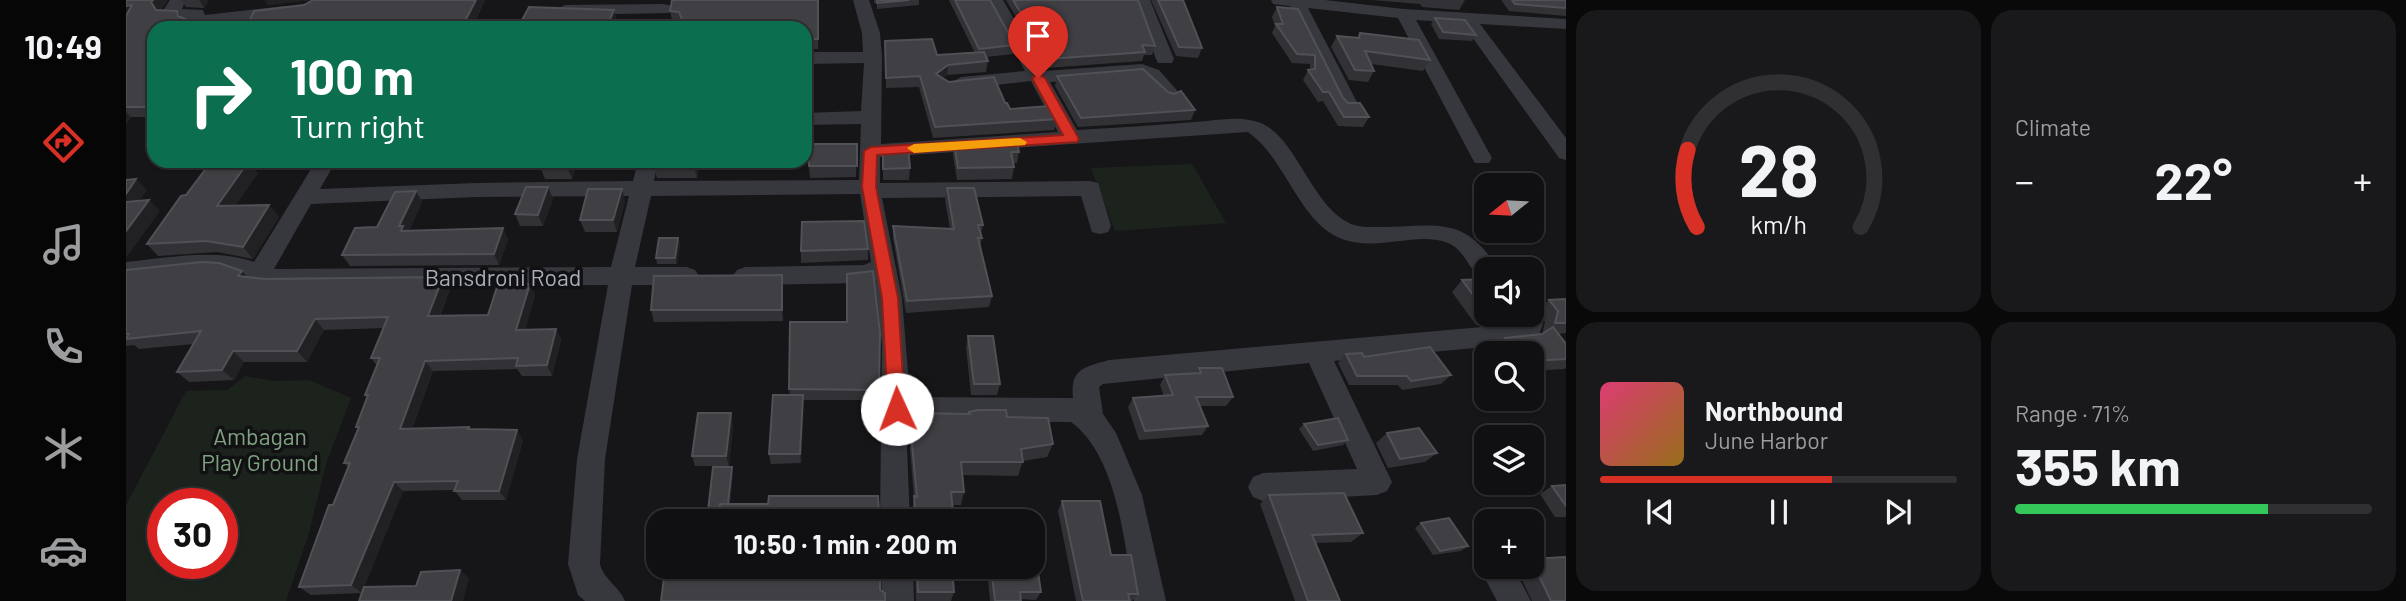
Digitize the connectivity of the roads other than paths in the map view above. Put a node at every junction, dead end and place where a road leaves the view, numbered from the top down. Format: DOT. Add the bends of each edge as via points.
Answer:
graph roads {
  1 [pos="178,0"];
  2 [pos="861,0"];
  3 [pos="995,0"];
  4 [pos="1142,0"];
  5 [pos="1496,0"];
  6 [pos="1287,1"];
  7 [pos="664,5"];
  8 [pos="297,9"];
  9 [pos="552,10"];
  10 [pos="1404,14"];
  11 [pos="1467,18"];
  12 [pos="1514,20"];
  13 [pos="194,21"];
  14 [pos="202,21"];
  15 [pos="1566,24"];
  16 [pos="873,57"];
  17 [pos="812,58"];
  18 [pos="1165,59"];
  19 [pos="1038,76"];
  20 [pos="947,84"];
  21 [pos="1171,95"];
  22 [pos="1349,106"];
  23 [pos="871,117"];
  24 [pos="812,119"];
  25 [pos="1072,139"];
  26 [pos="871,151"];
  27 [pos="1566,153"];
  28 [pos="1482,158"];
  29 [pos="322,168"];
  30 [pos="646,168"];
  31 [pos="642,189"];
  32 [pos="870,189"];
  33 [pos="306,197"];
  34 [pos="1100,226"];
  35 [pos="149,248"];
  36 [pos="1476,257"];
  37 [pos="882,267"];
  38 [pos="130,270"];
  39 [pos="259,274"];
  40 [pos="621,277"];
  41 [pos="1529,327"];
  42 [pos="1317,352"];
  43 [pos="897,409"];
  44 [pos="1089,415"];
  45 [pos="1263,487"];
  46 [pos="895,509"];
  47 [pos="897,579"];
  48 [pos="1502,579"];
  49 [pos="609,601"];
  50 [pos="898,601"];
  51 [pos="1150,601"];
  52 [pos="1515,601"];
  1 -- 13 [label="street" via="170,14 197,14"];
  2 -- 16 [label="street"];
  3 -- 19 [label="street"];
  4 -- 18 [label="street"];
  5 -- 12 [label="street"];
  6 -- 10 [label="street"];
  6 -- 22 [label="street"];
  7 -- 9 [label="street"];
  8 -- 14 [label="street"];
  10 -- 11 [label="street"];
  10 -- 28 [label="street"];
  11 -- 12 [label="street"];
  11 -- 27 [label="street"];
  12 -- 15 [label="street"];
  16 -- 17 [label="street"];
  16 -- 23 [label="street"];
  19 -- 20 [label="street"];
  19 -- 21 [label="street" via="1142,70"];
  19 -- 25 [label="street"];
  23 -- 24 [label="street"];
  23 -- 26 [label="street"];
  25 -- 26 [label="street"];
  25 -- 36 [label="street" via="1254,127 1339,228 1373,237 1450,234 1462,240"];
  26 -- 32 [label="street"];
  29 -- 33 [label="street"];
  30 -- 31 [label="street"];
  31 -- 32 [label="street"];
  31 -- 33 [label="street"];
  31 -- 40 [label="street"];
  32 -- 34 [label="street" via="1090,188"];
  32 -- 37 [label="street"];
  33 -- 39 [label="street"];
  35 -- 38 [label="street"];
  37 -- 40 [label="street, Bansdroni Road" via="866,274"];
  37 -- 43 [label="street" via="895,344"];
  38 -- 39 [label="street, Bansdroni Road" via="213,262 231,263"];
  39 -- 40 [label="street, Bansdroni Road" via="275,278"];
  40 -- 49 [label="street" via="591,458 584,538 589,584"];
  41 -- 42 [label="street" via="1528,333"];
  42 -- 44 [label="street" via="1110,371 1085,383"];
  42 -- 45 [label="street" via="1377,482"];
  43 -- 44 [label="street" via="1076,410"];
  43 -- 46 [label="street"];
  44 -- 51 [label="street" via="1130,497"];
  47 -- 50 [label="street"];
  48 -- 52 [label="street"];
}
